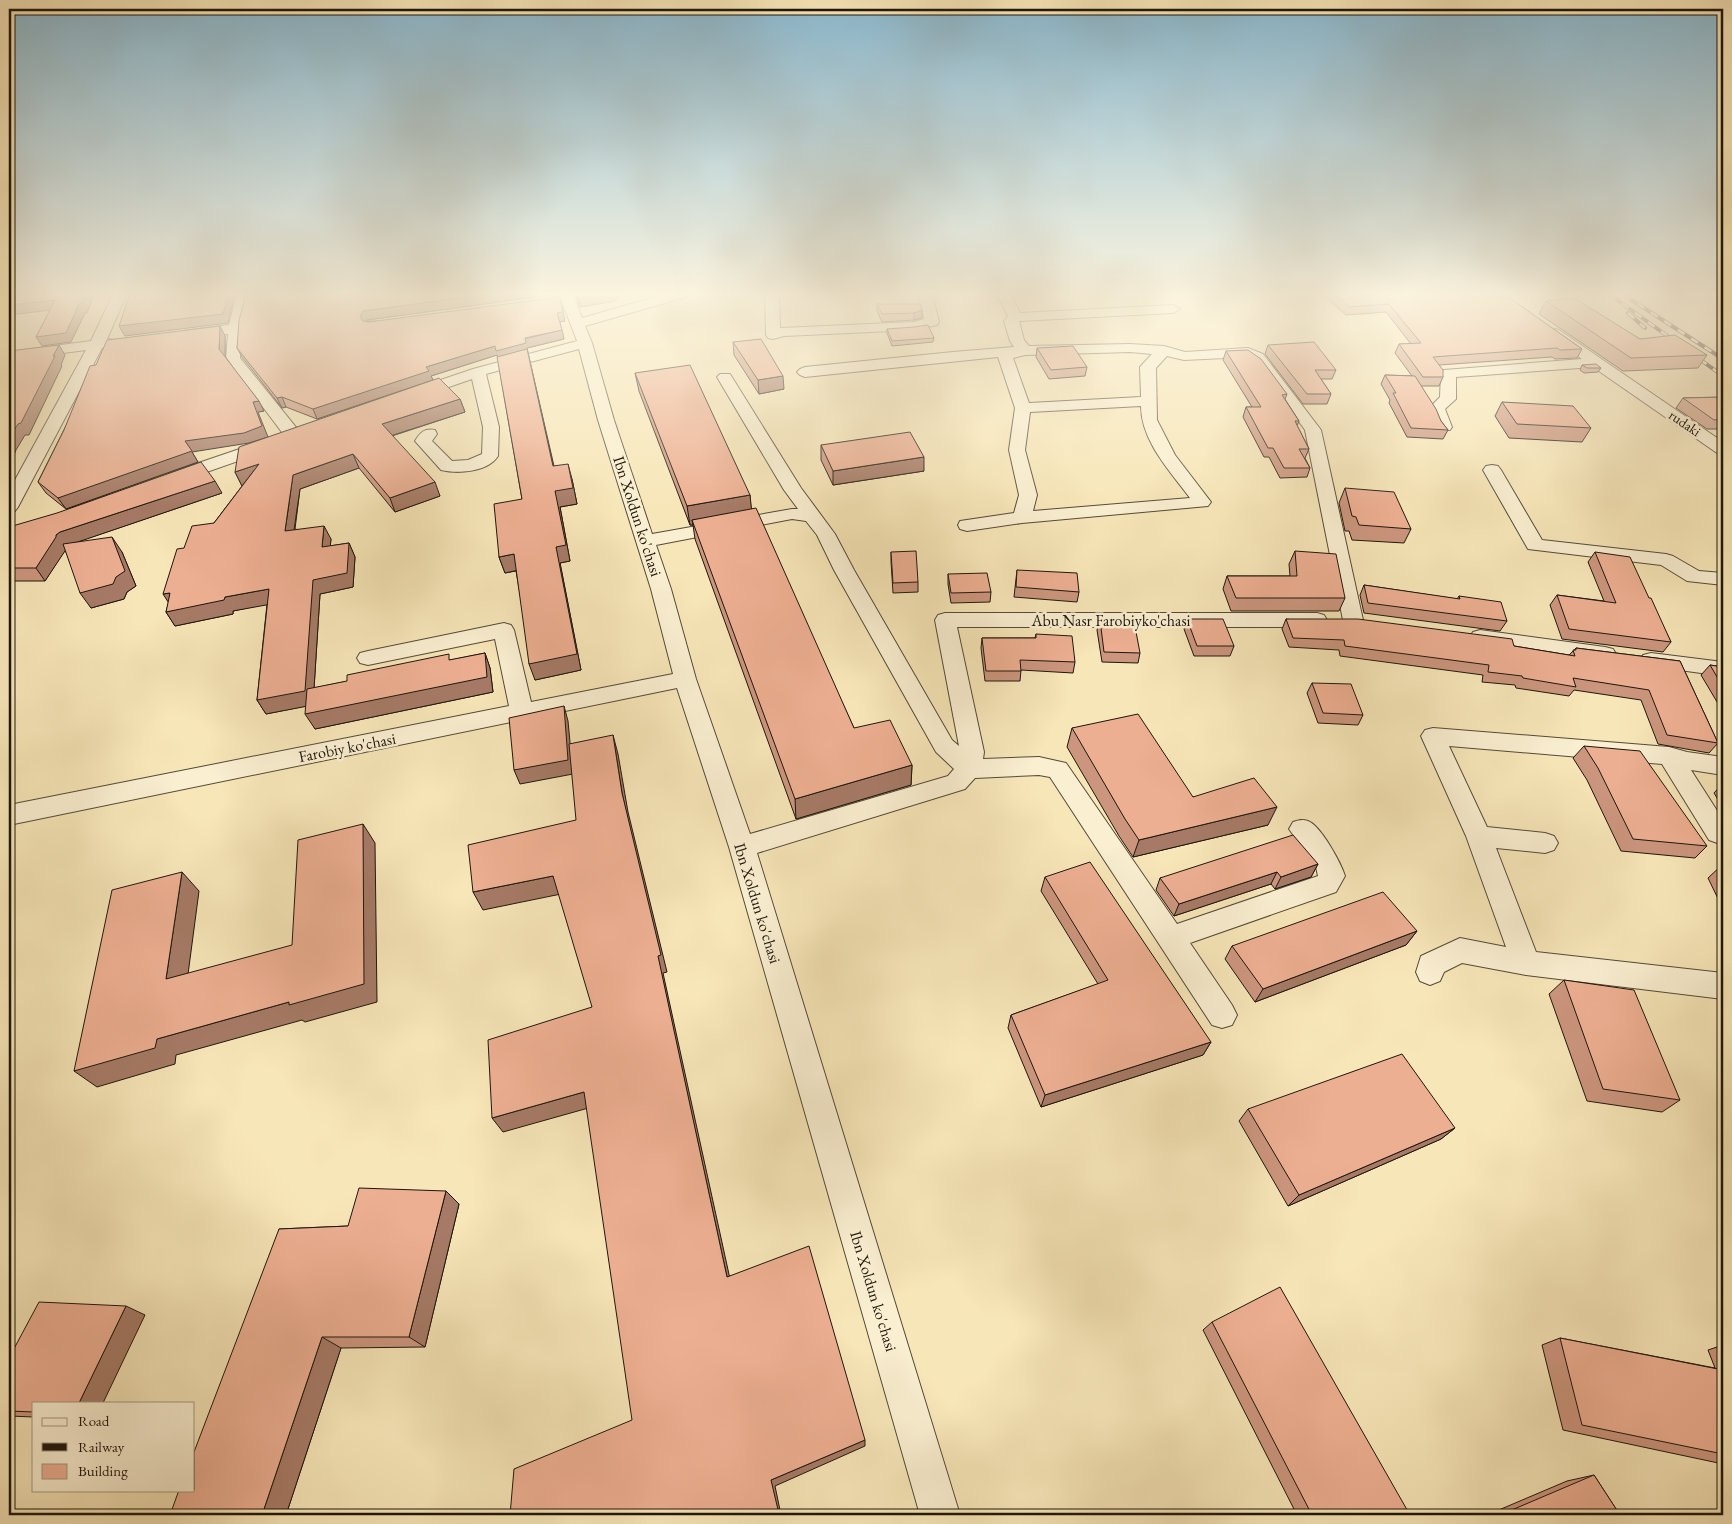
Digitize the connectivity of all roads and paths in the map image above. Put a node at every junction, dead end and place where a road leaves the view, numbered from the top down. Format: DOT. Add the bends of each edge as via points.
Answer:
graph roads {
  1 [pos="86,365"];
  2 [pos="239,365"];
  3 [pos="497,365"];
  4 [pos="590,365"];
  5 [pos="869,365"];
  6 [pos="1008,365"];
  7 [pos="1150,365"];
  8 [pos="1267,365"];
  9 [pos="1558,365"];
  10 [pos="1601,365"];
  11 [pos="478,372"];
  12 [pos="805,372"];
  13 [pos="725,377"];
  14 [pos="395,400"];
  15 [pos="1149,401"];
  16 [pos="1023,408"];
  17 [pos="1444,427"];
  18 [pos="312,428"];
  19 [pos="429,434"];
  20 [pos="293,435"];
  21 [pos="1723,449"];
  22 [pos="1492,470"];
  23 [pos="163,482"];
  24 [pos="9,507"];
  25 [pos="812,516"];
  26 [pos="1022,517"];
  27 [pos="967,525"];
  28 [pos="646,541"];
  29 [pos="1723,579"];
  30 [pos="1459,635"];
  31 [pos="368,658"];
  32 [pos="1723,669"];
  33 [pos="685,679"];
  34 [pos="522,712"];
  35 [pos="1669,756"];
  36 [pos="1723,766"];
  37 [pos="969,769"];
  38 [pos="9,815"];
  39 [pos="1302,829"];
  40 [pos="1723,835"];
  41 [pos="1479,836"];
  42 [pos="1545,843"];
  43 [pos="742,847"];
  44 [pos="1170,938"];
  45 [pos="1526,963"];
  46 [pos="1430,972"];
  47 [pos="1723,986"];
  48 [pos="1222,1015"];
  49 [pos="940,1515"];
  1 -- 24 [label="street"];
  2 -- 20 [label="street"];
  3 -- 11 [label="street"];
  4 -- 28 [label="street, Ibn Xoldun ko'chasi"];
  5 -- 12 [label="street"];
  6 -- 16 [label="street"];
  7 -- 15 [label="street"];
  8 -- 37 [label="street, Abu Nasr Farobiyko'chasi" via="1313,430 1363,622 945,620 972,752"];
  9 -- 17 [label="street" via="1449,374 1448,399 1437,408"];
  10 -- 21 [label="street, rudaki"];
  11 -- 14 [label="street"];
  11 -- 19 [label="street" via="492,427 490,456 478,465 447,466 425,444"];
  13 -- 25 [label="street"];
  15 -- 16 [label="street"];
  15 -- 26 [label="street" via="1149,420 1167,456 1202,502"];
  16 -- 26 [label="street" via="1017,450 1028,495"];
  18 -- 20 [label="street"];
  20 -- 23 [label="street"];
  22 -- 29 [label="street" via="1535,545 1666,560 1694,576"];
  25 -- 28 [label="street" via="792,514"];
  25 -- 37 [label="street" via="826,534 944,746"];
  26 -- 27 [label="street"];
  28 -- 33 [label="street, Ibn Xoldun ko'chasi"];
  30 -- 32 [label="street"];
  31 -- 34 [label="street" via="504,630"];
  33 -- 34 [label="street, Farobiy ko'chasi"];
  33 -- 43 [label="street, Ibn Xoldun ko'chasi"];
  34 -- 38 [label="street, Farobiy ko'chasi"];
  35 -- 36 [label="street"];
  35 -- 40 [label="street" via="1718,833"];
  35 -- 41 [label="street" via="1433,736"];
  37 -- 43 [label="street" via="956,783"];
  37 -- 44 [label="street" via="1040,766 1058,769"];
  39 -- 44 [label="street" via="1328,863 1332,876 1327,884"];
  41 -- 42 [label="street"];
  41 -- 45 [label="street"];
  43 -- 49 [label="street, Ibn Xoldun ko'chasi"];
  44 -- 48 [label="street"];
  45 -- 46 [label="street" via="1460,950 1431,965"];
  45 -- 47 [label="street"];
}
